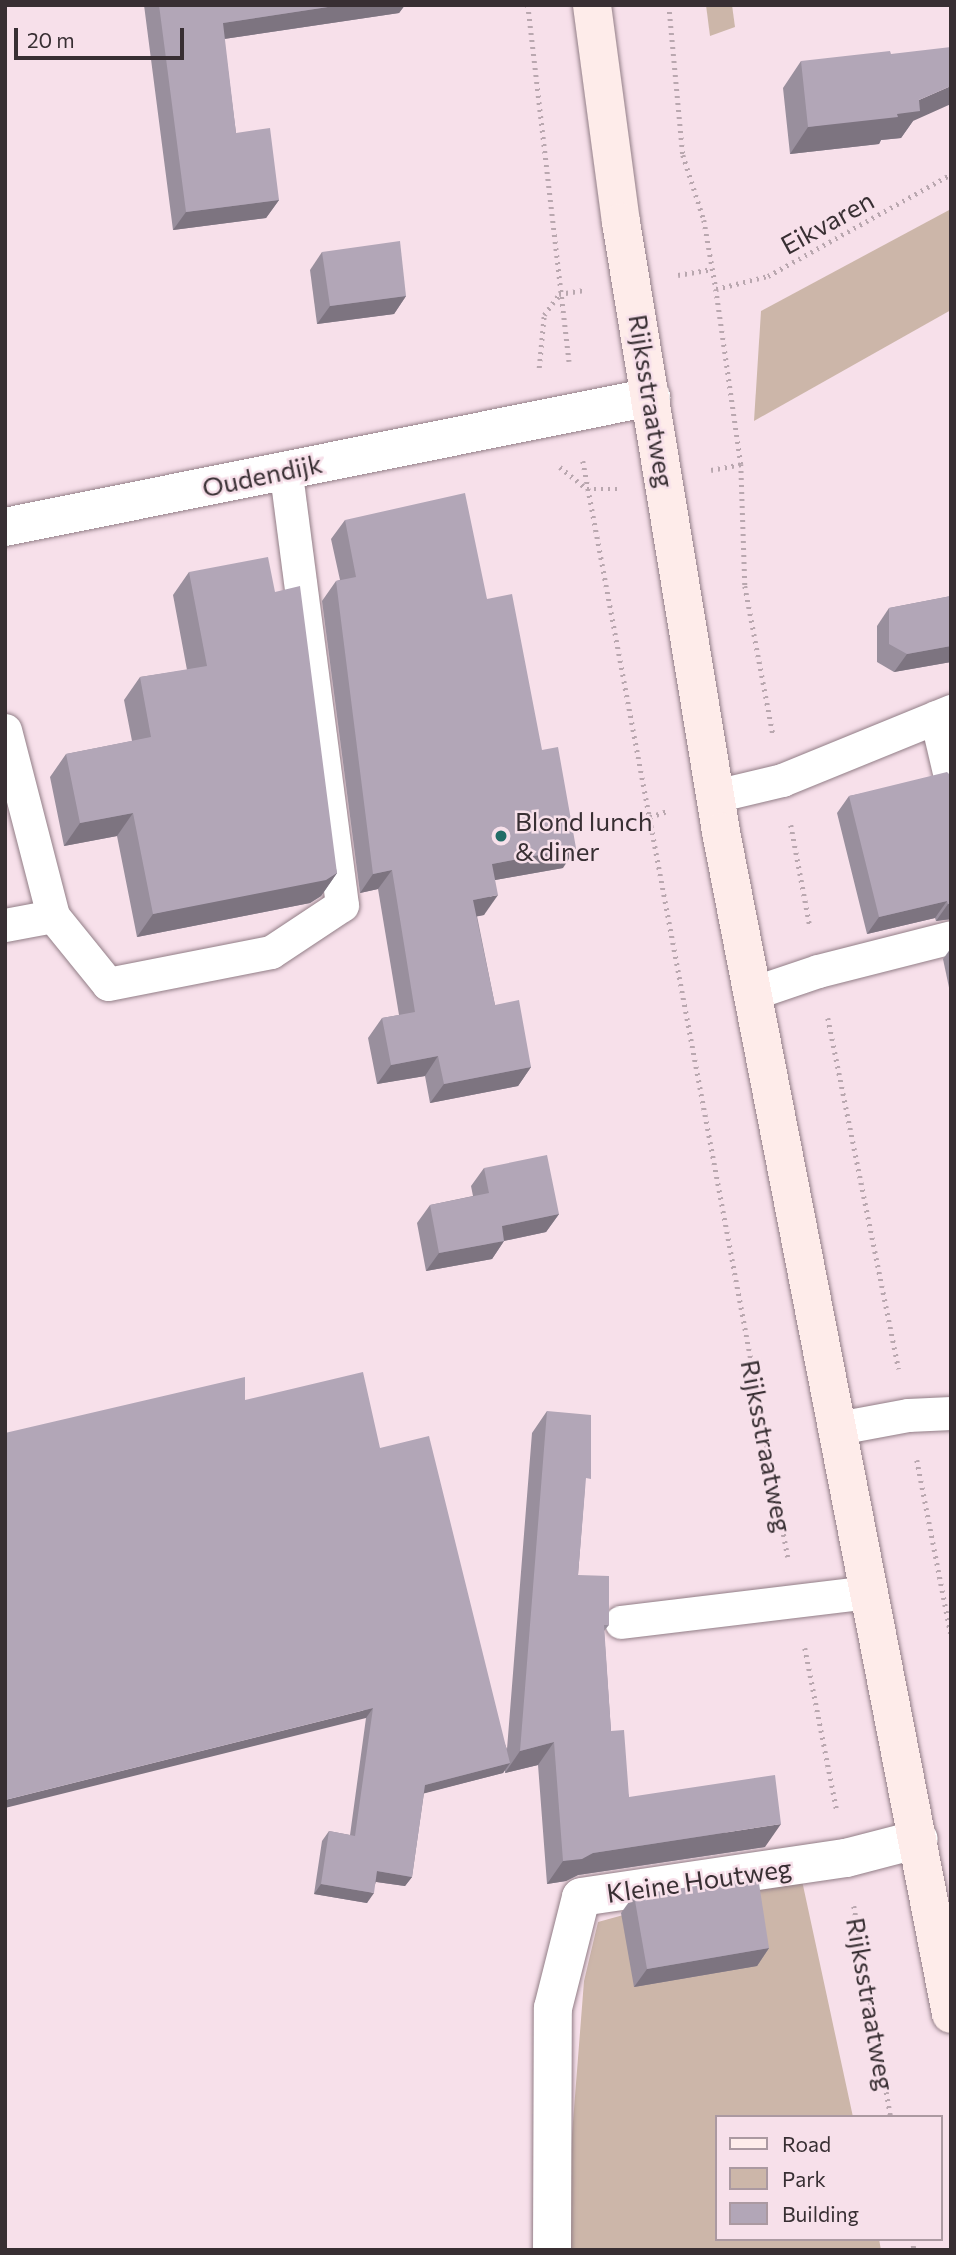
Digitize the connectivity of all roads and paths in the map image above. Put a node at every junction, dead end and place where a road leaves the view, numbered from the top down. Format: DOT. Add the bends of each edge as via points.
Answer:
graph roads {
  1 [pos="528,5"];
  2 [pos="592,5"];
  3 [pos="669,5"];
  4 [pos="539,108"];
  5 [pos="951,174"];
  6 [pos="716,289"];
  7 [pos="559,294"];
  8 [pos="652,397"];
  9 [pos="517,421"];
  10 [pos="286,472"];
  11 [pos="5,527"];
  12 [pos="943,714"];
  13 [pos="5,730"];
  14 [pos="642,776"];
  15 [pos="782,780"];
  16 [pos="951,781"];
  17 [pos="715,796"];
  18 [pos="53,916"];
  19 [pos="5,925"];
  20 [pos="951,937"];
  21 [pos="818,971"];
  22 [pos="753,993"];
  23 [pos="951,1413"];
  24 [pos="908,1415"];
  25 [pos="838,1427"];
  26 [pos="870,1592"];
  27 [pos="796,1598"];
  28 [pos="621,1622"];
  29 [pos="951,1635"];
  30 [pos="919,1839"];
  31 [pos="846,1858"];
  32 [pos="951,2014"];
  33 [pos="891,2115"];
  34 [pos="552,2250"];
  1 -- 4 [label="path"];
  2 -- 8 [label="main road, Rijksstraatweg" via="621,222"];
  3 -- 6 [label="path" via="683,155 704,220"];
  5 -- 6 [label="path, Eikvaren" via="768,276"];
  6 -- 15 [label="path" via="741,464 745,586"];
  7 -- 9 [label="path" via="544,315 541,363"];
  8 -- 9 [label="street, Oudendijk"];
  8 -- 17 [label="main road, Rijksstraatweg"];
  9 -- 10 [label="street, Oudendijk"];
  10 -- 11 [label="street, Oudendijk"];
  10 -- 18 [label="lane" via="342,905 271,951 108,984"];
  12 -- 15 [label="lane"];
  12 -- 16 [label="lane"];
  13 -- 18 [label="lane"];
  14 -- 27 [label="path, Rijksstraatweg"];
  15 -- 17 [label="lane"];
  15 -- 21 [label="path"];
  17 -- 22 [label="main road, Rijksstraatweg"];
  18 -- 19 [label="lane"];
  20 -- 21 [label="lane"];
  21 -- 22 [label="lane"];
  21 -- 24 [label="path"];
  22 -- 25 [label="main road, Rijksstraatweg"];
  23 -- 24 [label="lane"];
  24 -- 25 [label="lane"];
  24 -- 29 [label="path"];
  25 -- 26 [label="main road, Rijksstraatweg"];
  26 -- 27 [label="lane"];
  26 -- 30 [label="main road, Rijksstraatweg"];
  27 -- 28 [label="lane"];
  27 -- 31 [label="path, Rijksstraatweg"];
  30 -- 31 [label="street, Kleine Houtweg"];
  30 -- 32 [label="main road, Rijksstraatweg"];
  31 -- 33 [label="path, Rijksstraatweg"];
  31 -- 34 [label="street, Kleine Houtweg" via="582,1897 553,2008"];
}
